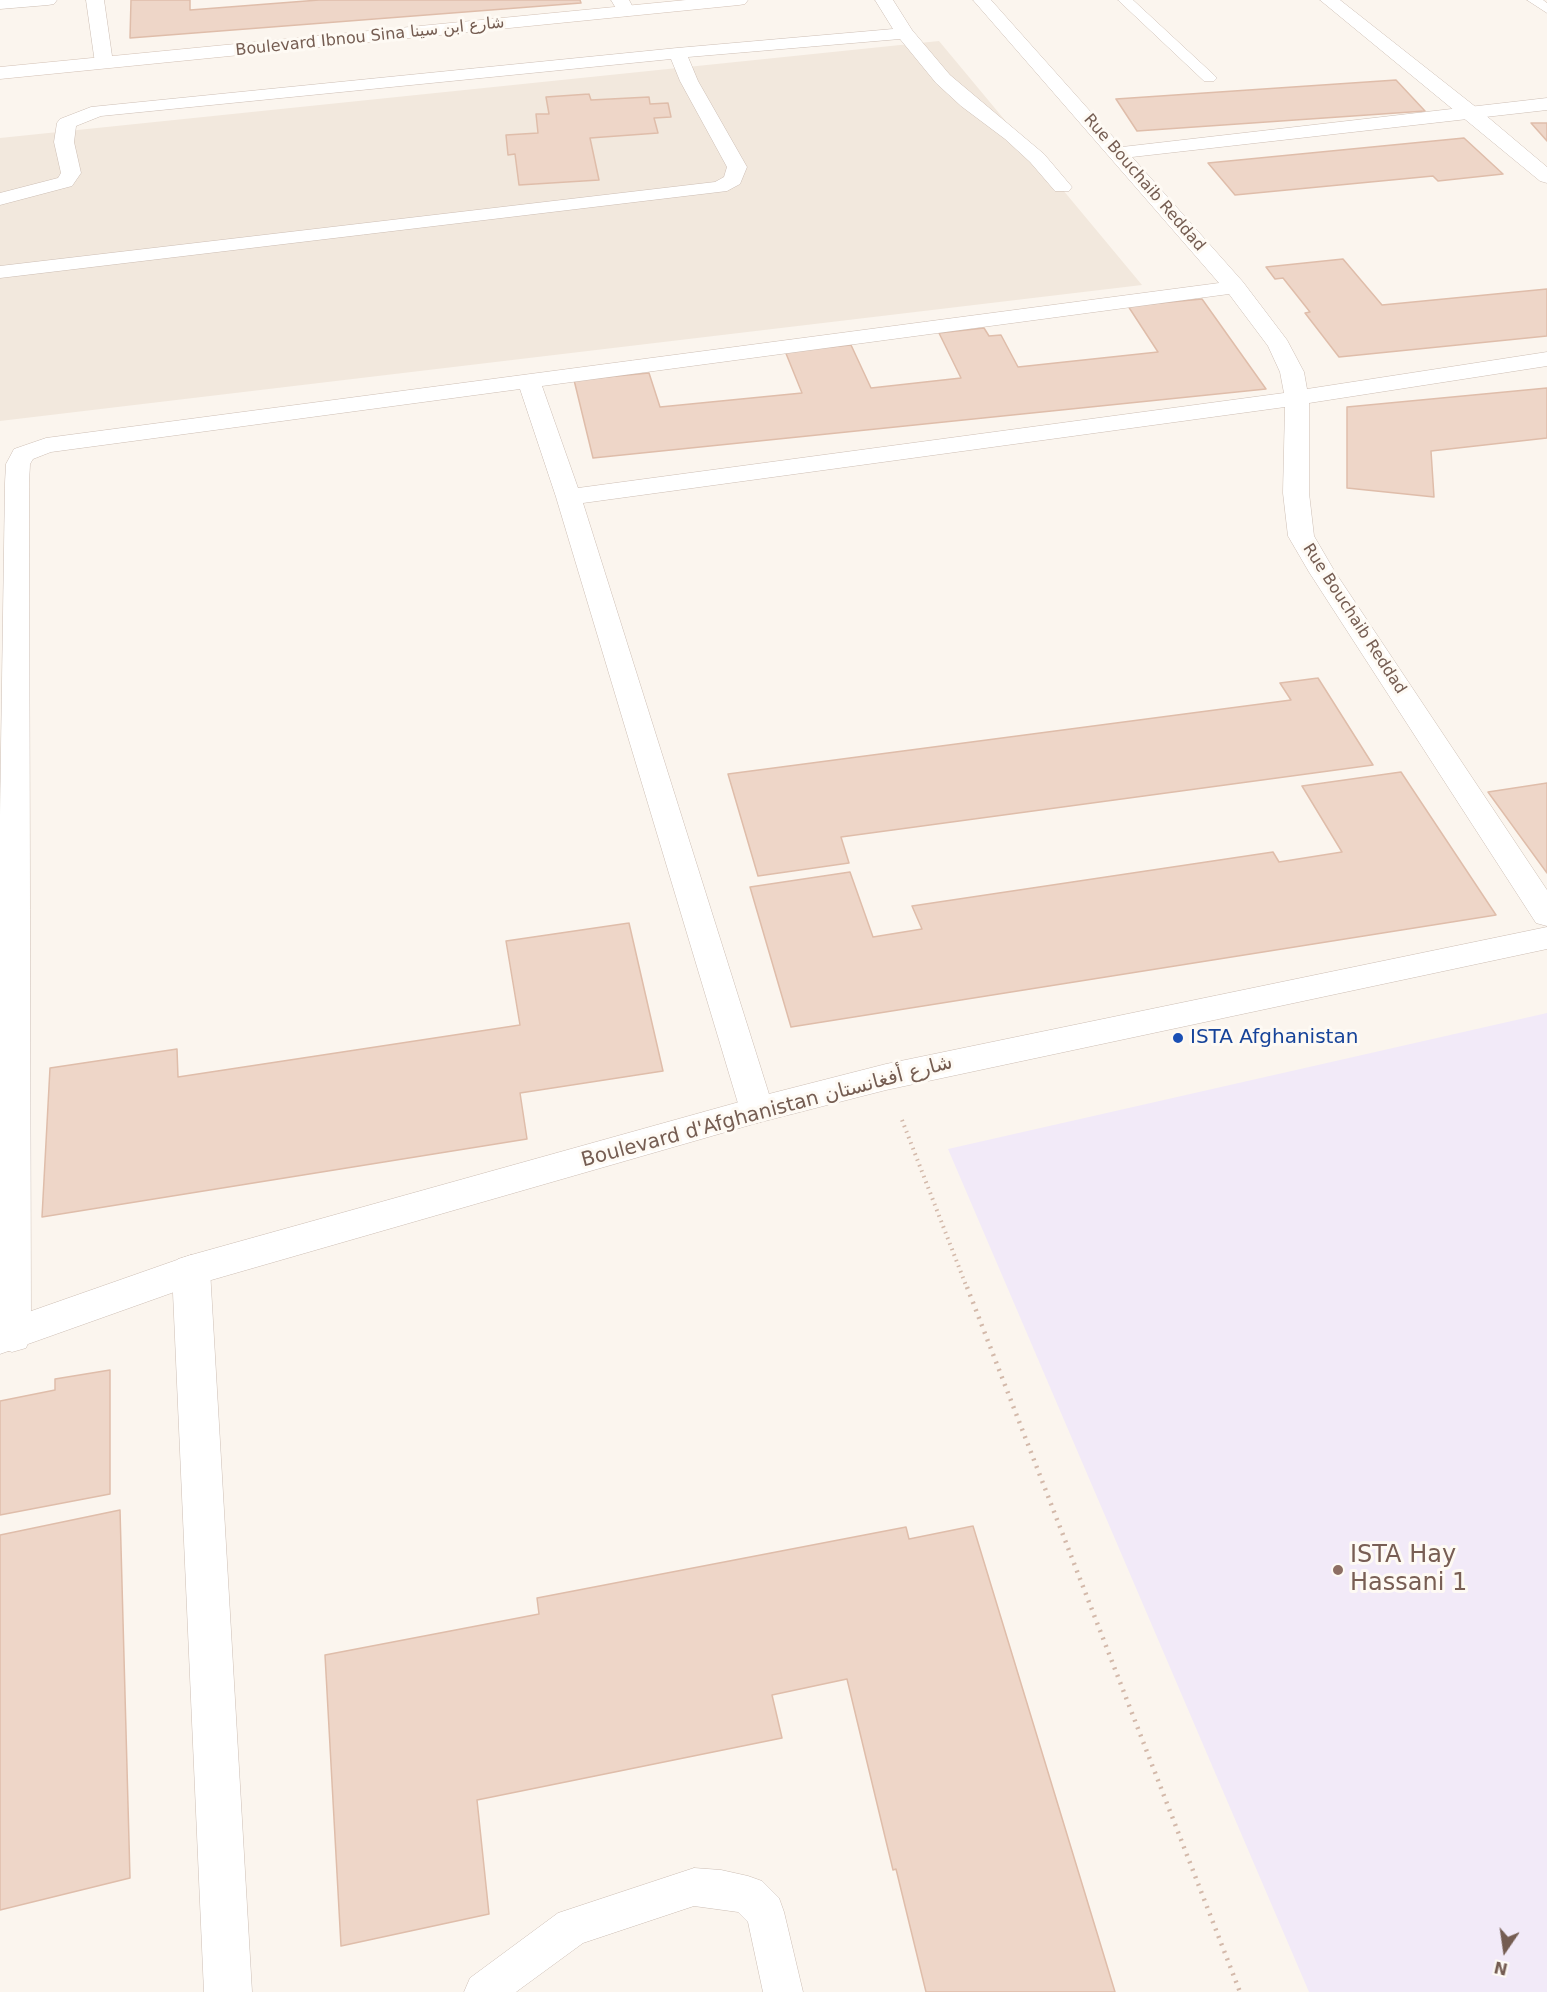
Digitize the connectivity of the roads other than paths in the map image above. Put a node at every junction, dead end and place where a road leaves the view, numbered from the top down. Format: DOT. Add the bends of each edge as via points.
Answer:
graph roads {
  1 [pos="48,0"];
  2 [pos="95,0"];
  3 [pos="739,0"];
  4 [pos="884,0"];
  5 [pos="982,0"];
  6 [pos="1125,0"];
  7 [pos="1329,0"];
  8 [pos="1534,0"];
  9 [pos="0,4"];
  10 [pos="623,6"];
  11 [pos="1547,9"];
  12 [pos="905,33"];
  13 [pos="677,52"];
  14 [pos="104,63"];
  15 [pos="0,73"];
  16 [pos="1209,78"];
  17 [pos="1547,104"];
  18 [pos="1470,112"];
  19 [pos="1119,153"];
  20 [pos="1547,177"];
  21 [pos="1062,187"];
  22 [pos="0,199"];
  23 [pos="0,272"];
  24 [pos="1235,287"];
  25 [pos="1547,359"];
  26 [pos="529,381"];
  27 [pos="1297,398"];
  28 [pos="570,497"];
  29 [pos="1547,915"];
  30 [pos="1547,938"];
  31 [pos="757,1110"];
  32 [pos="191,1270"];
  33 [pos="6,1337"];
  34 [pos="225,1991"];
  35 [pos="484,1992"];
  36 [pos="783,1992"];
  1 -- 9 [label="street"];
  2 -- 14 [label="street"];
  3 -- 10 [label="street, Boulevard Ibnou Sina شارع ابن سينا"];
  4 -- 12 [label="street"];
  5 -- 19 [label="street, Rue Bouchaib Reddad"];
  6 -- 16 [label="lane"];
  7 -- 18 [label="street"];
  8 -- 11 [label="lane"];
  10 -- 14 [label="street, Boulevard Ibnou Sina شارع ابن سينا"];
  12 -- 13 [label="street"];
  12 -- 21 [label="street" via="943,79 1012,135"];
  13 -- 22 [label="street" via="98,111 67,123 64,142 71,173 65,182"];
  13 -- 23 [label="street" via="737,167 734,180 720,186"];
  14 -- 15 [label="street, Boulevard Ibnou Sina شارع ابن سينا"];
  17 -- 18 [label="street"];
  18 -- 19 [label="street"];
  18 -- 20 [label="street"];
  19 -- 24 [label="street, Rue Bouchaib Reddad"];
  24 -- 26 [label="street"];
  24 -- 27 [label="street, Rue Bouchaib Reddad" via="1279,345 1292,372"];
  25 -- 27 [label="street"];
  26 -- 28 [label="street"];
  26 -- 33 [label="street" via="46,445 23,454 17,483"];
  27 -- 28 [label="street"];
  27 -- 29 [label="street, Rue Bouchaib Reddad" via="1296,493 1301,536"];
  28 -- 31 [label="street"];
  30 -- 31 [label="street, Boulevard d'Afghanistan شارع أفغانستان" via="886,1077"];
  31 -- 32 [label="street, Boulevard d'Afghanistan شارع أفغانستان"];
  32 -- 33 [label="street, Boulevard d'Afghanistan شارع أفغانستان"];
  32 -- 34 [label="street"];
  35 -- 36 [label="lane" via="572,1927 694,1887 748,1895 765,1912"];
}
